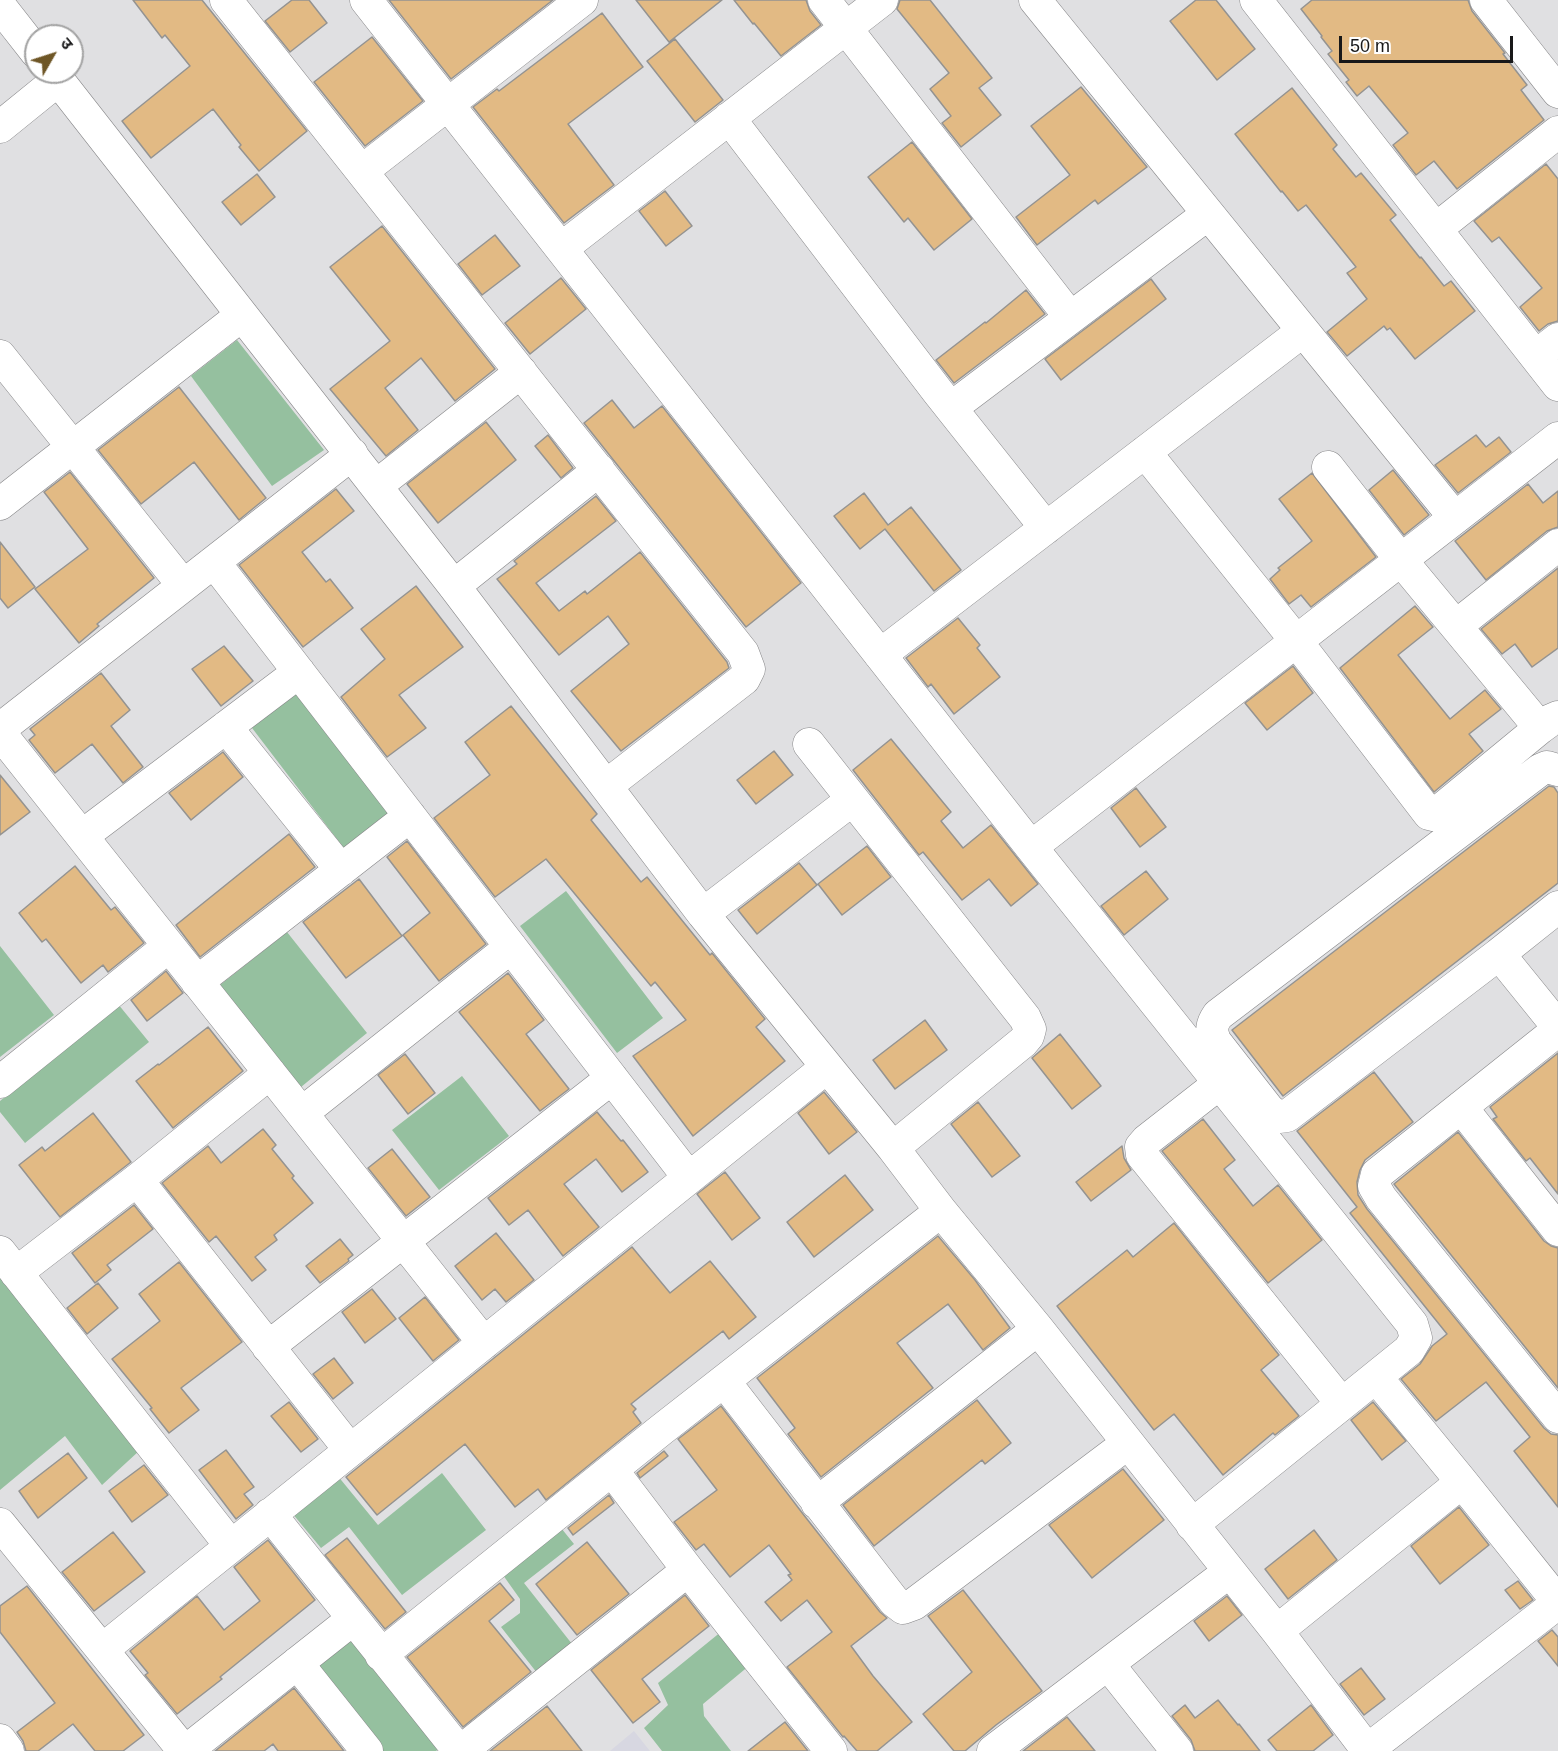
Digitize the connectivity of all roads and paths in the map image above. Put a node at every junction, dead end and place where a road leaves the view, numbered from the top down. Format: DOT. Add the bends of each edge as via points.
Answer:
graph roads {
  1 [pos="226,0"];
  2 [pos="366,0"];
  3 [pos="582,0"];
  4 [pos="824,0"];
  5 [pos="882,0"];
  6 [pos="1035,0"];
  7 [pos="1256,0"];
  8 [pos="1486,0"];
  9 [pos="0,6"];
  10 [pos="846,27"];
  11 [pos="24,37"];
  12 [pos="47,84"];
  13 [pos="61,84"];
  14 [pos="1558,92"];
  15 [pos="449,104"];
  16 [pos="729,118"];
  17 [pos="0,128"];
  18 [pos="1558,132"];
  19 [pos="362,171"];
  20 [pos="1208,214"];
  21 [pos="1436,229"];
  22 [pos="562,248"];
  23 [pos="242,315"];
  24 [pos="1070,317"];
  25 [pos="1303,331"];
  26 [pos="1547,347"];
  27 [pos="0,356"];
  28 [pos="521,372"];
  29 [pos="1558,385"];
  30 [pos="951,408"];
  31 [pos="1558,438"];
  32 [pos="73,447"];
  33 [pos="1145,452"];
  34 [pos="352,454"];
  35 [pos="1328,467"];
  36 [pos="599,470"];
  37 [pos="376,486"];
  38 [pos="0,504"];
  39 [pos="1455,518"];
  40 [pos="1046,528"];
  41 [pos="1558,545"];
  42 [pos="1401,560"];
  43 [pos="214,562"];
  44 [pos="183,585"];
  45 [pos="454,586"];
  46 [pos="1455,626"];
  47 [pos="1297,642"];
  48 [pos="880,655"];
  49 [pos="299,672"];
  50 [pos="1549,723"];
  51 [pos="226,727"];
  52 [pos="3,742"];
  53 [pos="809,744"];
  54 [pos="1558,770"];
  55 [pos="606,786"];
  56 [pos="852,800"];
  57 [pos="410,816"];
  58 [pos="82,836"];
  59 [pos="1031,847"];
  60 [pos="341,870"];
  61 [pos="1558,907"];
  62 [pos="703,914"];
  63 [pos="169,946"];
  64 [pos="511,947"];
  65 [pos="1499,954"];
  66 [pos="197,982"];
  67 [pos="1558,1028"];
  68 [pos="827,1067"];
  69 [pos="270,1073"];
  70 [pos="612,1078"];
  71 [pos="0,1082"];
  72 [pos="1220,1083"];
  73 [pos="1461,1107"];
  74 [pos="302,1113"];
  75 [pos="893,1148"];
  76 [pos="689,1178"];
  77 [pos="137,1180"];
  78 [pos="940,1211"];
  79 [pos="1558,1230"];
  80 [pos="403,1242"];
  81 [pos="8,1262"];
  82 [pos="1038,1329"];
  83 [pos="484,1343"];
  84 [pos="268,1347"];
  85 [pos="1376,1377"];
  86 [pos="724,1381"];
  87 [pos="1342,1404"];
  88 [pos="1558,1417"];
  89 [pos="1128,1443"];
  90 [pos="350,1450"];
  91 [pos="612,1470"];
  92 [pos="1462,1482"];
  93 [pos="817,1503"];
  94 [pos="270,1514"];
  95 [pos="0,1524"];
  96 [pos="1192,1525"];
  97 [pos="231,1546"];
  98 [pos="688,1570"];
  99 [pos="1229,1572"];
  100 [pos="1558,1602"];
  101 [pos="353,1620"];
  102 [pos="1276,1631"];
  103 [pos="102,1650"];
  104 [pos="381,1655"];
  105 [pos="297,1663"];
  106 [pos="1108,1664"];
  107 [pos="0,1740"];
  108 [pos="8,1751"];
  109 [pos="185,1751"];
  110 [pos="367,1751"];
  111 [pos="460,1751"];
  112 [pos="831,1751"];
  113 [pos="993,1751"];
  114 [pos="1177,1751"];
  115 [pos="1367,1751"];
  1 -- 19 [label="street"];
  2 -- 15 [label="street"];
  3 -- 15 [label="street"];
  4 -- 10 [label="street"];
  5 -- 10 [label="street"];
  6 -- 20 [label="street"];
  7 -- 21 [label="street"];
  8 -- 14 [label="street"];
  9 -- 11 [label="street"];
  10 -- 16 [label="street"];
  10 -- 24 [label="street"];
  12 -- 17 [label="street"];
  13 -- 23 [label="street"];
  15 -- 19 [label="street"];
  15 -- 22 [label="street"];
  16 -- 22 [label="street"];
  16 -- 30 [label="street"];
  18 -- 21 [label="street"];
  19 -- 28 [label="street"];
  20 -- 24 [label="street"];
  20 -- 25 [label="street"];
  21 -- 26 [label="street"];
  22 -- 48 [label="street"];
  23 -- 32 [label="street"];
  23 -- 34 [label="street"];
  24 -- 30 [label="street"];
  25 -- 33 [label="street"];
  25 -- 39 [label="street"];
  26 -- 29 [label="street"];
  27 -- 32 [label="street"];
  28 -- 36 [label="street"];
  28 -- 37 [label="street"];
  30 -- 40 [label="street"];
  31 -- 39 [label="street"];
  32 -- 38 [label="street"];
  32 -- 44 [label="street"];
  33 -- 40 [label="street"];
  33 -- 47 [label="street"];
  34 -- 37 [label="street"];
  34 -- 43 [label="street"];
  35 -- 42 [label="street"];
  36 -- 45 [label="street"];
  36 -- 55 [label="street" via="743,653 749,669 744,679"];
  37 -- 45 [label="street"];
  39 -- 42 [label="street"];
  40 -- 48 [label="street"];
  41 -- 46 [label="street"];
  42 -- 46 [label="street"];
  42 -- 47 [label="street"];
  43 -- 44 [label="street"];
  43 -- 49 [label="street"];
  44 -- 52 [label="street"];
  45 -- 55 [label="street"];
  46 -- 50 [label="street"];
  47 -- 50 [label="street" via="1429,814 1438,812"];
  47 -- 59 [label="street"];
  48 -- 59 [label="street"];
  49 -- 51 [label="street"];
  49 -- 57 [label="street"];
  51 -- 58 [label="street"];
  51 -- 60 [label="street"];
  52 -- 58 [label="street"];
  53 -- 56 [label="street"];
  54 -- 65 [label="street" via="1540,770 1218,1015 1211,1032 1269,1110 1279,1117 1287,1116"];
  55 -- 62 [label="street"];
  56 -- 62 [label="street"];
  56 -- 75 [label="street" via="1030,1029 1023,1042"];
  57 -- 60 [label="street"];
  57 -- 64 [label="street"];
  58 -- 63 [label="street"];
  59 -- 72 [label="street"];
  60 -- 66 [label="street"];
  61 -- 65 [label="street"];
  62 -- 68 [label="street"];
  63 -- 66 [label="street"];
  63 -- 71 [label="street"];
  64 -- 70 [label="street"];
  64 -- 74 [label="street"];
  65 -- 67 [label="street"];
  66 -- 69 [label="street"];
  67 -- 73 [label="street"];
  68 -- 75 [label="street"];
  68 -- 76 [label="street"];
  69 -- 74 [label="street"];
  69 -- 77 [label="street"];
  70 -- 76 [label="street"];
  70 -- 80 [label="street"];
  72 -- 85 [label="street" via="1412,1324 1416,1338 1409,1350"];
  72 -- 87 [label="street" via="1147,1140 1141,1147 1142,1155"];
  73 -- 79 [label="street"];
  73 -- 88 [label="street" via="1377,1174 1374,1186"];
  74 -- 80 [label="street"];
  75 -- 78 [label="street"];
  76 -- 83 [label="street"];
  77 -- 81 [label="street"];
  77 -- 84 [label="street"];
  78 -- 82 [label="street"];
  78 -- 86 [label="street"];
  80 -- 83 [label="street"];
  80 -- 84 [label="street"];
  81 -- 97 [label="street"];
  82 -- 89 [label="street"];
  82 -- 93 [label="street"];
  83 -- 90 [label="street"];
  84 -- 90 [label="street"];
  85 -- 87 [label="street"];
  85 -- 92 [label="street"];
  86 -- 91 [label="street"];
  86 -- 93 [label="street"];
  87 -- 96 [label="street"];
  89 -- 93 [label="street" via="914,1604 903,1608"];
  89 -- 96 [label="street"];
  90 -- 94 [label="street"];
  91 -- 98 [label="street"];
  91 -- 104 [label="street"];
  92 -- 100 [label="street"];
  92 -- 102 [label="street"];
  94 -- 97 [label="street"];
  94 -- 101 [label="street"];
  95 -- 103 [label="street"];
  96 -- 99 [label="street"];
  97 -- 103 [label="street"];
  98 -- 111 [label="street"];
  98 -- 112 [label="street"];
  99 -- 102 [label="street"];
  99 -- 106 [label="street"];
  100 -- 115 [label="street"];
  101 -- 104 [label="street"];
  101 -- 105 [label="street"];
  102 -- 115 [label="street"];
  103 -- 109 [label="street"];
  104 -- 111 [label="street"];
  105 -- 109 [label="street"];
  105 -- 110 [label="street"];
  106 -- 113 [label="street"];
  106 -- 114 [label="street"];
  107 -- 108 [label="street"];
}
